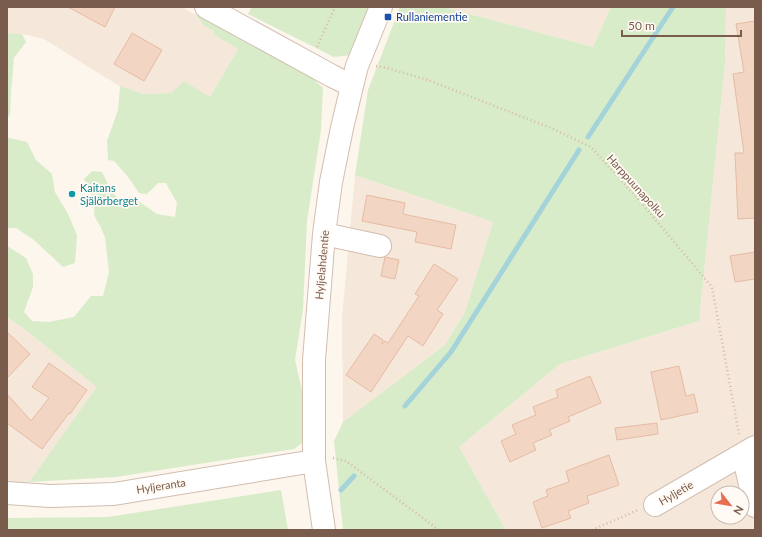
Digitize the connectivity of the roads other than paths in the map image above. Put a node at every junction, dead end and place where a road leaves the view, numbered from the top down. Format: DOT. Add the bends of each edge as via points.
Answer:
graph roads {
  1 [pos="206,7"];
  2 [pos="381,7"];
  3 [pos="352,86"];
  4 [pos="324,234"];
  5 [pos="380,246"];
  6 [pos="749,450"];
  7 [pos="320,459"];
  8 [pos="7,493"];
  9 [pos="655,505"];
  10 [pos="755,506"];
  11 [pos="324,530"];
  1 -- 3 [label="street"];
  2 -- 3 [label="street, Hyljelahdentie" via="357,66"];
  3 -- 4 [label="street, Hyljelahdentie" via="331,182"];
  4 -- 5 [label="street"];
  4 -- 7 [label="street, Hyljelahdentie" via="314,360"];
  6 -- 9 [label="street, Hyljetie"];
  6 -- 10 [label="street"];
  7 -- 8 [label="street, Hyljeranta" via="114,494 50,496"];
  7 -- 11 [label="street, Hyljelahdentie"];
}
